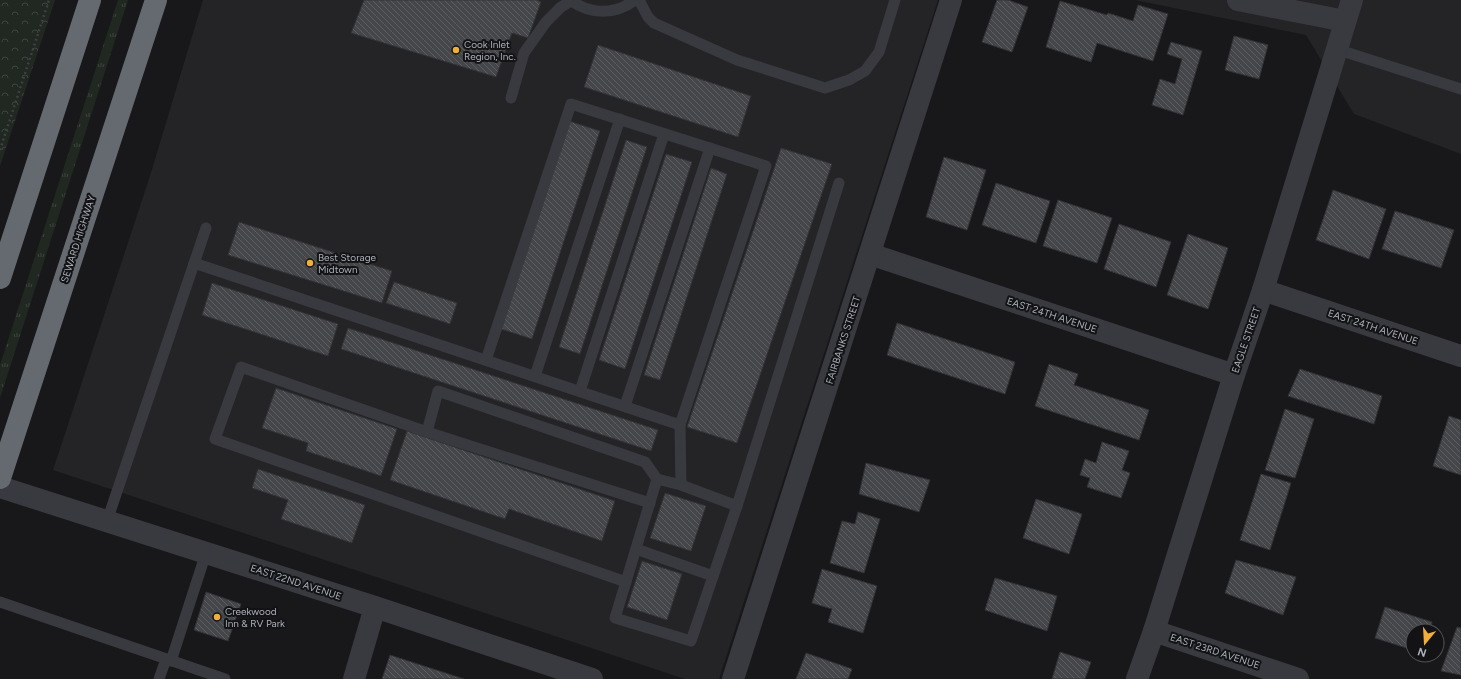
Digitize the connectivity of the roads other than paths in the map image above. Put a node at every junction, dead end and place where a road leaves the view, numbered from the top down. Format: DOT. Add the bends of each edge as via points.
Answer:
graph roads {
  1 [pos="90,0"];
  2 [pos="156,0"];
  3 [pos="570,0"];
  4 [pos="635,0"];
  5 [pos="639,0"];
  6 [pos="895,0"];
  7 [pos="951,0"];
  8 [pos="1238,0"];
  9 [pos="1352,0"];
  10 [pos="1345,21"];
  11 [pos="1336,49"];
  12 [pos="1461,89"];
  13 [pos="511,98"];
  14 [pos="620,119"];
  15 [pos="664,134"];
  16 [pos="710,148"];
  17 [pos="839,183"];
  18 [pos="206,228"];
  19 [pos="870,254"];
  20 [pos="194,263"];
  21 [pos="0,278"];
  22 [pos="1263,290"];
  23 [pos="1461,356"];
  24 [pos="486,360"];
  25 [pos="1234,375"];
  26 [pos="536,376"];
  27 [pos="580,391"];
  28 [pos="625,406"];
  29 [pos="680,425"];
  30 [pos="427,432"];
  31 [pos="0,478"];
  32 [pos="657,479"];
  33 [pos="681,484"];
  34 [pos="0,487"];
  35 [pos="650,503"];
  36 [pos="737,506"];
  37 [pos="107,522"];
  38 [pos="636,549"];
  39 [pos="206,554"];
  40 [pos="713,576"];
  41 [pos="626,582"];
  42 [pos="0,602"];
  43 [pos="375,608"];
  44 [pos="1154,631"];
  45 [pos="169,660"];
  46 [pos="159,679"];
  47 [pos="225,679"];
  48 [pos="354,679"];
  49 [pos="592,679"];
  50 [pos="733,679"];
  51 [pos="1137,679"];
  52 [pos="1298,679"];
  1 -- 21 [label="highway"];
  2 -- 31 [label="highway, SEWARD HIGHWAY"];
  3 -- 4 [label="lane" via="583,8 598,12 612,11"];
  3 -- 13 [label="lane" via="546,22 524,52"];
  5 -- 6 [label="lane" via="654,23 737,60 825,88 849,80 865,71 879,52"];
  7 -- 19 [label="street, FAIRBANKS STREET"];
  8 -- 10 [label="street"];
  9 -- 10 [label="street, EAGLE STREET"];
  10 -- 11 [label="street, EAGLE STREET"];
  11 -- 12 [label="lane"];
  11 -- 22 [label="street, EAGLE STREET"];
  14 -- 15 [label="lane"];
  14 -- 24 [label="lane" via="571,104"];
  14 -- 26 [label="lane"];
  15 -- 16 [label="lane"];
  15 -- 27 [label="lane"];
  16 -- 28 [label="lane"];
  16 -- 29 [label="lane" via="766,166"];
  17 -- 36 [label="lane"];
  18 -- 20 [label="lane"];
  19 -- 25 [label="street, EAST 24TH AVENUE"];
  19 -- 50 [label="street, FAIRBANKS STREET"];
  20 -- 24 [label="lane"];
  20 -- 37 [label="lane"];
  22 -- 23 [label="street, EAST 24TH AVENUE"];
  22 -- 25 [label="street, EAGLE STREET"];
  24 -- 26 [label="lane"];
  25 -- 44 [label="street, EAGLE STREET"];
  26 -- 27 [label="lane"];
  27 -- 28 [label="lane"];
  28 -- 29 [label="lane"];
  29 -- 33 [label="lane"];
  30 -- 32 [label="lane" via="438,391 645,462"];
  30 -- 35 [label="lane"];
  30 -- 41 [label="lane" via="240,367 215,439"];
  32 -- 33 [label="lane"];
  32 -- 35 [label="lane"];
  33 -- 36 [label="lane"];
  34 -- 37 [label="street, EAST 22ND AVENUE"];
  35 -- 38 [label="lane"];
  36 -- 40 [label="lane"];
  37 -- 39 [label="street, EAST 22ND AVENUE"];
  38 -- 40 [label="lane"];
  38 -- 41 [label="lane"];
  39 -- 43 [label="street, EAST 22ND AVENUE"];
  39 -- 45 [label="lane"];
  40 -- 41 [label="lane" via="691,640 615,618"];
  42 -- 45 [label="lane"];
  43 -- 48 [label="street"];
  43 -- 49 [label="street, EAST 22ND AVENUE"];
  44 -- 51 [label="street, EAGLE STREET"];
  44 -- 52 [label="street, EAST 23RD AVENUE"];
  45 -- 46 [label="lane"];
  45 -- 47 [label="lane"];
}
